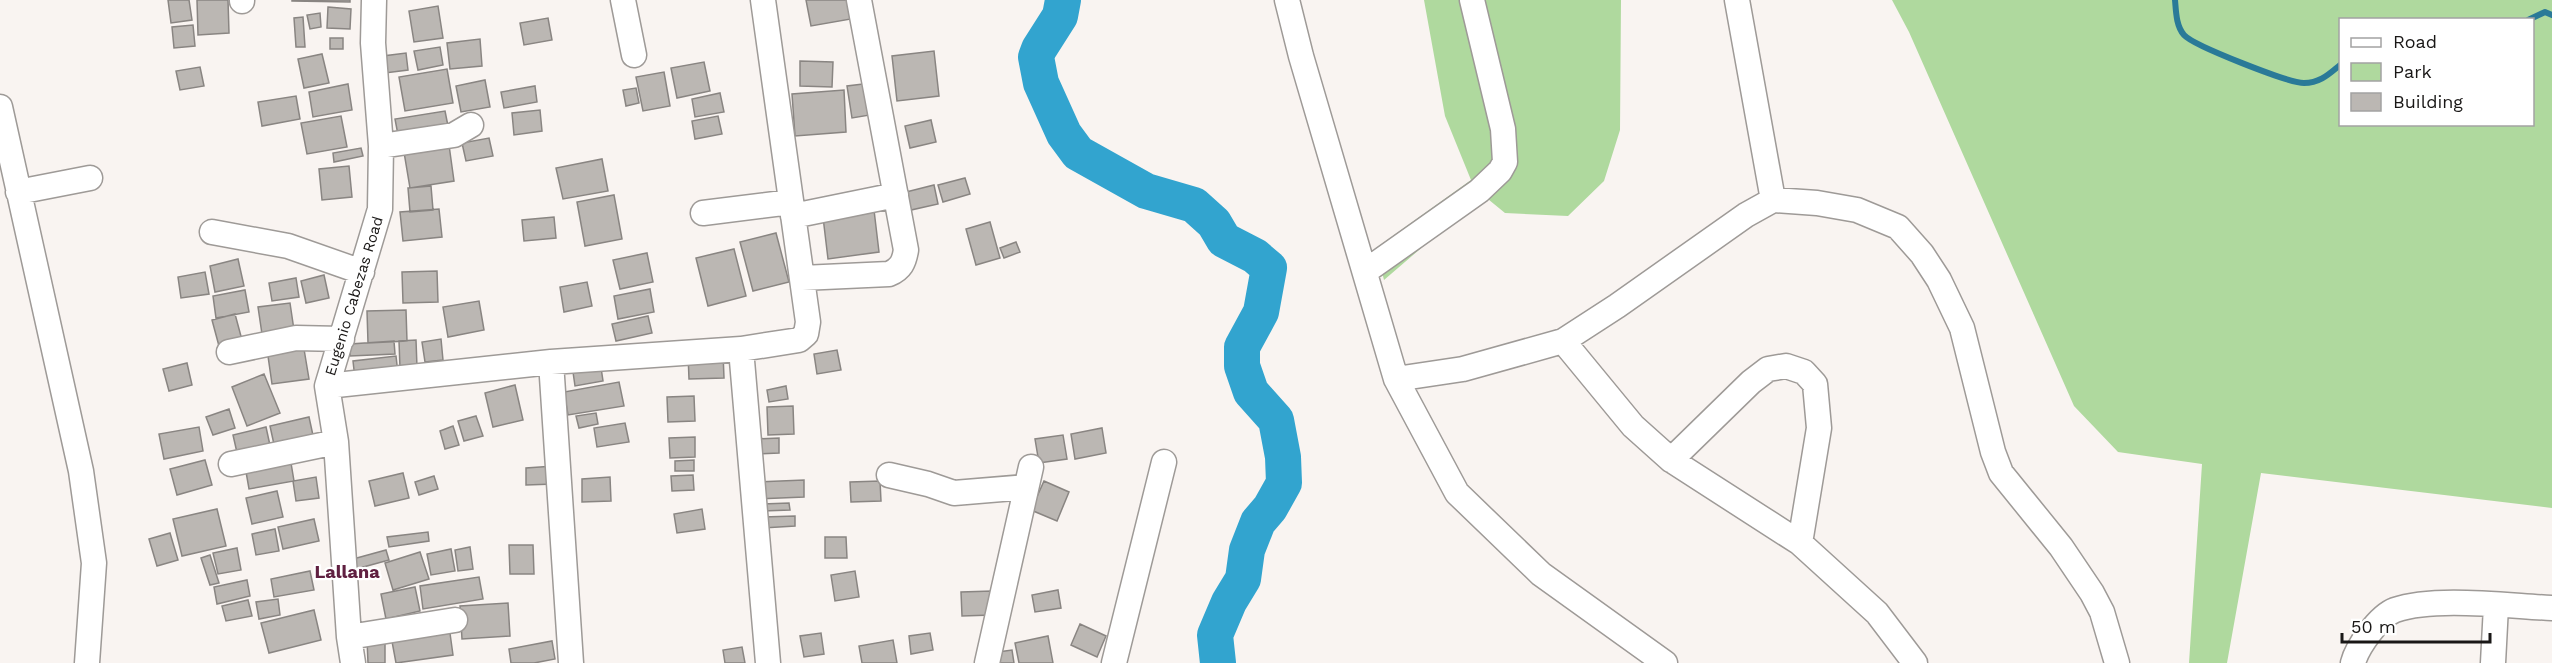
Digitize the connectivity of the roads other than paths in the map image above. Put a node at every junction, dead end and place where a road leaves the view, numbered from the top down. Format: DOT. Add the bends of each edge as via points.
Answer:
graph roads {
  1 [pos="374,0"];
  2 [pos="623,0"];
  3 [pos="763,0"];
  4 [pos="859,0"];
  5 [pos="1287,0"];
  6 [pos="1472,0"];
  7 [pos="1737,0"];
  8 [pos="634,55"];
  9 [pos="0,107"];
  10 [pos="471,125"];
  11 [pos="381,146"];
  12 [pos="90,178"];
  13 [pos="18,192"];
  14 [pos="896,195"];
  15 [pos="1773,200"];
  16 [pos="792,209"];
  17 [pos="703,213"];
  18 [pos="212,232"];
  19 [pos="1366,271"];
  20 [pos="362,272"];
  21 [pos="802,278"];
  22 [pos="342,339"];
  23 [pos="1563,341"];
  24 [pos="741,349"];
  25 [pos="229,352"];
  26 [pos="551,362"];
  27 [pos="1396,379"];
  28 [pos="327,386"];
  29 [pos="336,442"];
  30 [pos="1671,460"];
  31 [pos="1164,462"];
  32 [pos="231,464"];
  33 [pos="889,475"];
  34 [pos="1800,543"];
  35 [pos="2496,606"];
  36 [pos="2552,608"];
  37 [pos="455,620"];
  38 [pos="349,637"];
  39 [pos="87,663"];
  40 [pos="353,663"];
  41 [pos="571,663"];
  42 [pos="768,663"];
  43 [pos="987,663"];
  44 [pos="1114,663"];
  45 [pos="1665,663"];
  46 [pos="1915,663"];
  47 [pos="2117,663"];
  48 [pos="2353,663"];
  49 [pos="2493,663"];
  1 -- 11 [label="street, Eugenio Cabezas Road" via="373,43"];
  2 -- 8 [label="street"];
  3 -- 16 [label="street"];
  4 -- 14 [label="street"];
  5 -- 19 [label="street"];
  6 -- 19 [label="street" via="1503,129 1505,162 1479,191"];
  7 -- 15 [label="street"];
  9 -- 13 [label="street"];
  10 -- 11 [label="street" via="454,135"];
  11 -- 20 [label="street, Eugenio Cabezas Road" via="380,209"];
  12 -- 13 [label="street"];
  13 -- 39 [label="street" via="81,471 94,563"];
  14 -- 16 [label="street"];
  14 -- 21 [label="street" via="906,250 896,272"];
  15 -- 23 [label="street"];
  15 -- 47 [label="street" via="1817,202 1857,210 1898,227 1922,254 1962,328 2001,472 2092,593 2102,612"];
  16 -- 17 [label="street"];
  16 -- 21 [label="street"];
  18 -- 20 [label="street" via="288,246"];
  19 -- 27 [label="street"];
  20 -- 22 [label="street, Eugenio Cabezas Road"];
  21 -- 24 [label="street" via="806,334 799,340"];
  22 -- 25 [label="street" via="296,338"];
  22 -- 28 [label="street, Eugenio Cabezas Road"];
  23 -- 27 [label="street" via="1463,369"];
  23 -- 30 [label="street" via="1634,426"];
  24 -- 26 [label="street"];
  24 -- 42 [label="street"];
  26 -- 28 [label="street"];
  26 -- 41 [label="street"];
  27 -- 45 [label="street" via="1457,493 1541,574"];
  28 -- 29 [label="street, Eugenio Cabezas Road"];
  29 -- 32 [label="street"];
  29 -- 38 [label="street, Eugenio Cabezas Road"];
  30 -- 34 [label="street"];
  30 -- 34 [label="street" via="1768,369 1786,366 1804,372 1815,384 1819,428"];
  31 -- 44 [label="street"];
  33 -- 43 [label="street" via="954,493 1028,477"];
  34 -- 46 [label="street" via="1877,613"];
  35 -- 36 [label="street"];
  35 -- 48 [label="street" via="2425,603 2392,611 2371,630"];
  35 -- 49 [label="street"];
  37 -- 38 [label="street"];
  38 -- 40 [label="street, Eugenio Cabezas Road"];
}
